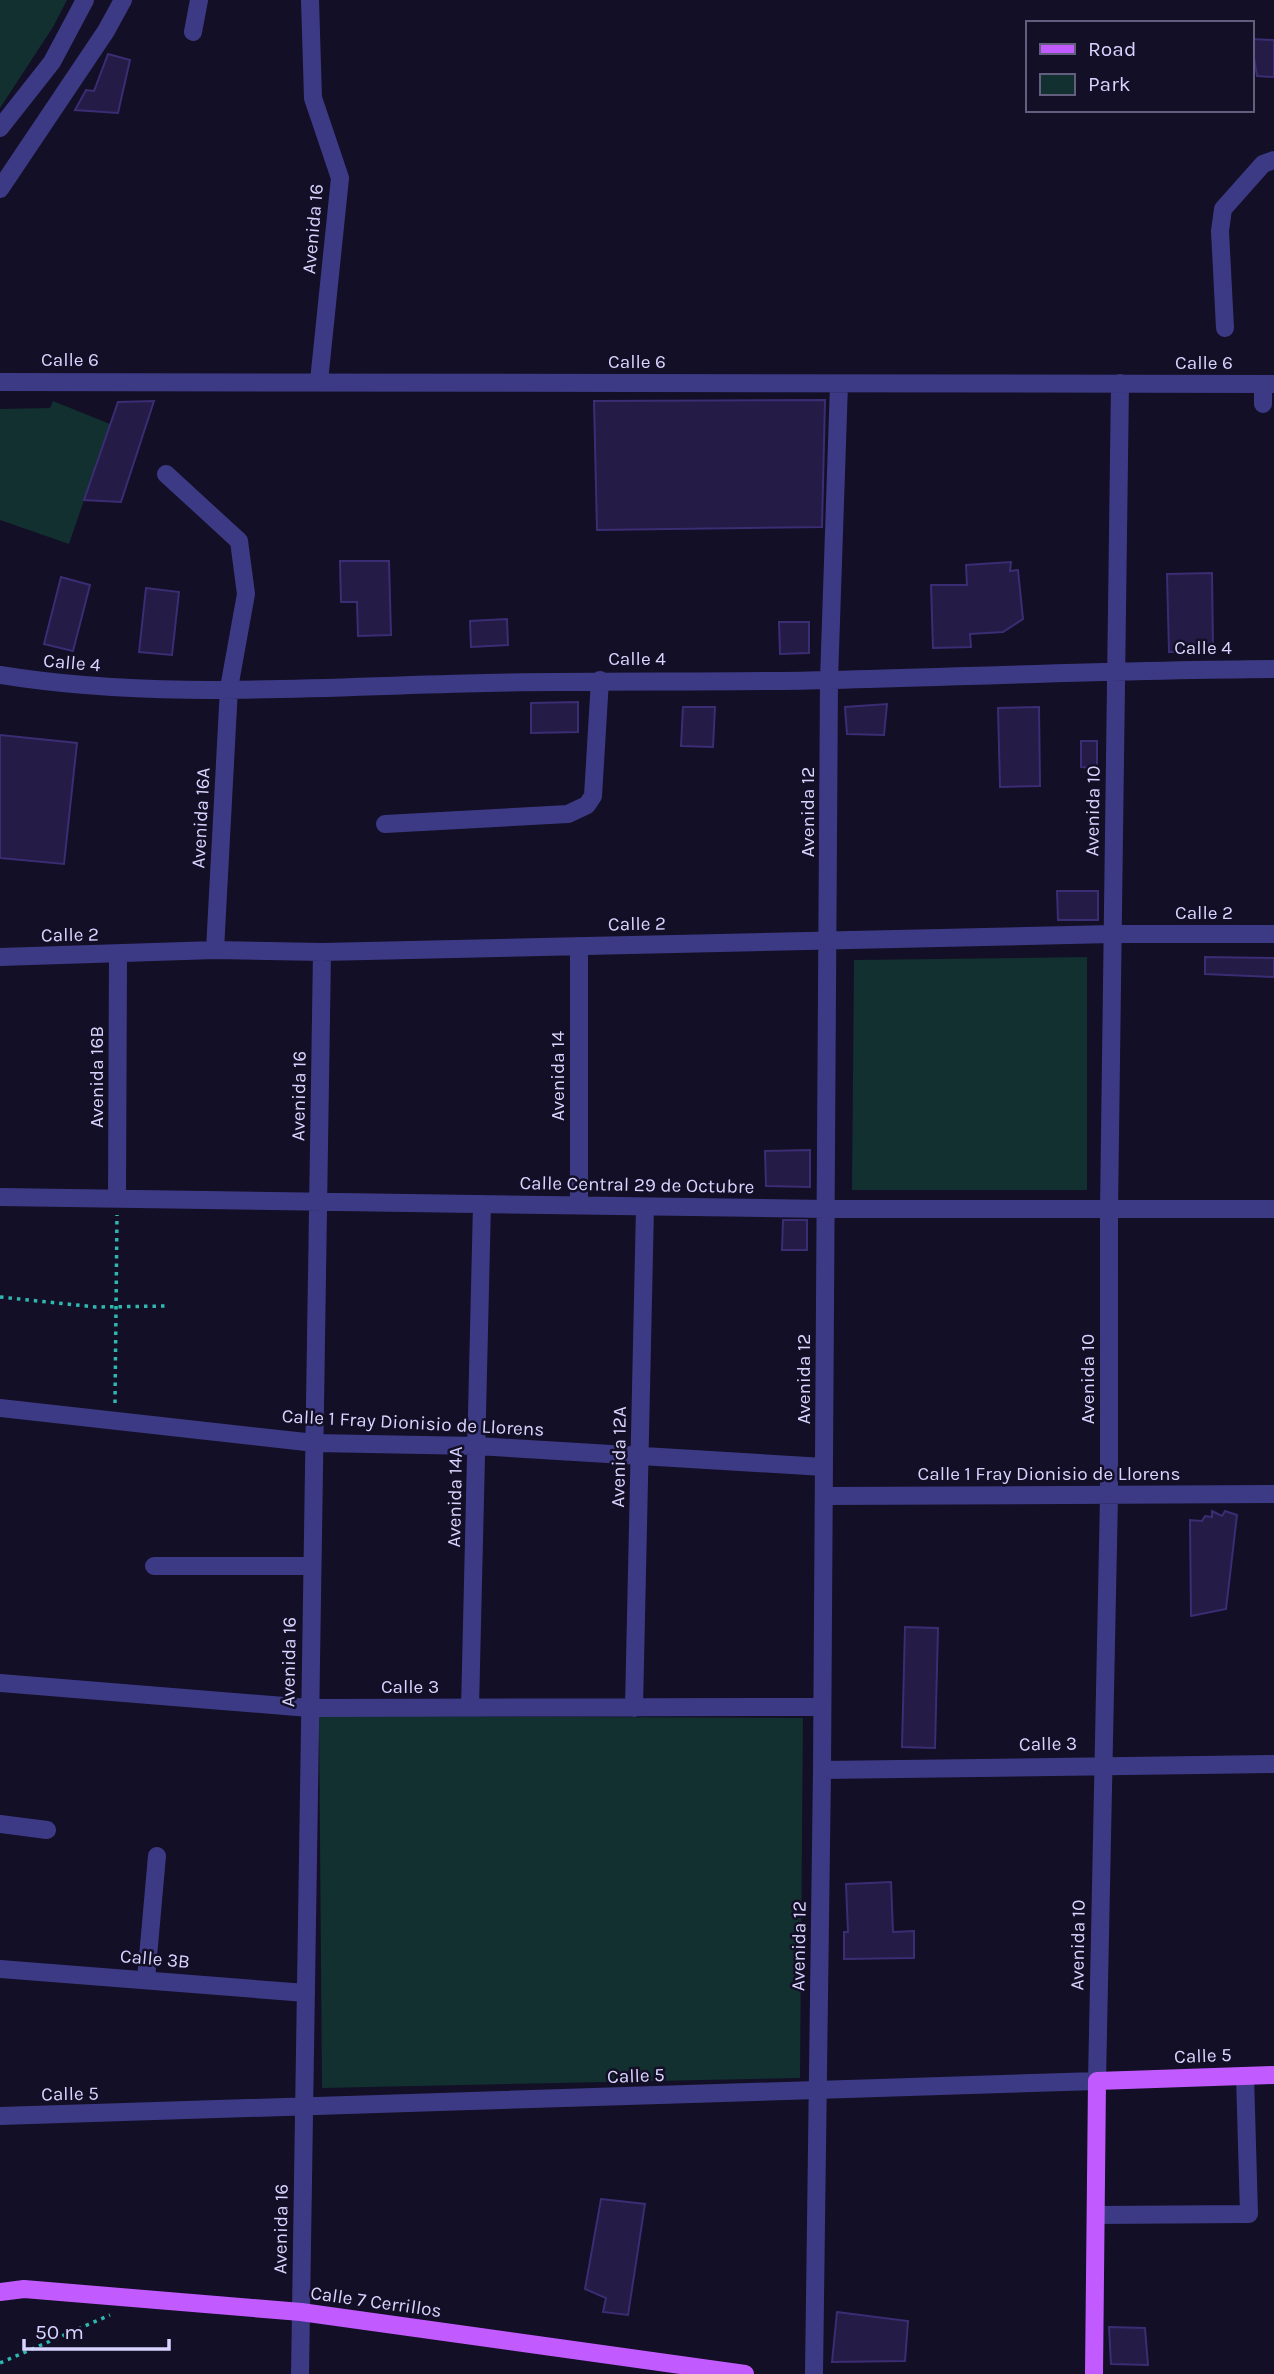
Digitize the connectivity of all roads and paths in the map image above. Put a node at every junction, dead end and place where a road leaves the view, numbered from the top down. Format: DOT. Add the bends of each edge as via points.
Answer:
graph roads {
  1 [pos="85,0"];
  2 [pos="123,0"];
  3 [pos="199,0"];
  4 [pos="310,0"];
  5 [pos="193,32"];
  6 [pos="0,128"];
  7 [pos="1274,160"];
  8 [pos="0,188"];
  9 [pos="1225,328"];
  10 [pos="319,381"];
  11 [pos="0,382"];
  12 [pos="1120,383"];
  13 [pos="839,384"];
  14 [pos="1268,384"];
  15 [pos="1263,404"];
  16 [pos="166,474"];
  17 [pos="1274,669"];
  18 [pos="1116,670"];
  19 [pos="0,675"];
  20 [pos="600,680"];
  21 [pos="829,680"];
  22 [pos="229,688"];
  23 [pos="385,824"];
  24 [pos="1112,934"];
  25 [pos="1274,934"];
  26 [pos="829,941"];
  27 [pos="579,946"];
  28 [pos="215,950"];
  29 [pos="323,952"];
  30 [pos="118,955"];
  31 [pos="0,957"];
  32 [pos="0,1197"];
  33 [pos="117,1198"];
  34 [pos="318,1202"];
  35 [pos="482,1204"];
  36 [pos="579,1205"];
  37 [pos="645,1207"];
  38 [pos="826,1209"];
  39 [pos="1274,1209"];
  40 [pos="1109,1210"];
  41 [pos="0,1297"];
  42 [pos="116,1306"];
  43 [pos="167,1306"];
  44 [pos="0,1408"];
  45 [pos="114,1421"];
  46 [pos="314,1443"];
  47 [pos="477,1446"];
  48 [pos="640,1456"];
  49 [pos="824,1467"];
  50 [pos="1274,1494"];
  51 [pos="824,1496"];
  52 [pos="1109,1496"];
  53 [pos="154,1566"];
  54 [pos="312,1566"];
  55 [pos="0,1683"];
  56 [pos="821,1707"];
  57 [pos="470,1708"];
  58 [pos="634,1708"];
  59 [pos="309,1709"];
  60 [pos="1101,1764"];
  61 [pos="1274,1764"];
  62 [pos="822,1770"];
  63 [pos="0,1824"];
  64 [pos="47,1830"];
  65 [pos="157,1856"];
  66 [pos="0,1969"];
  67 [pos="146,1979"];
  68 [pos="306,1993"];
  69 [pos="1274,2075"];
  70 [pos="1245,2076"];
  71 [pos="1097,2081"];
  72 [pos="819,2091"];
  73 [pos="303,2109"];
  74 [pos="0,2116"];
  75 [pos="1096,2215"];
  76 [pos="0,2292"];
  77 [pos="301,2312"];
  78 [pos="111,2314"];
  79 [pos="0,2363"];
  80 [pos="722,2373"];
  81 [pos="300,2374"];
  82 [pos="745,2374"];
  83 [pos="814,2374"];
  84 [pos="1094,2374"];
  1 -- 6 [label="street" via="52,61"];
  2 -- 8 [label="street"];
  3 -- 5 [label="street"];
  4 -- 10 [label="street, Avenida 16" via="313,98 340,178"];
  7 -- 9 [label="street" via="1263,164 1223,209"];
  10 -- 11 [label="street, Calle 6"];
  10 -- 13 [label="street, Calle 6"];
  12 -- 13 [label="street, Calle 6"];
  12 -- 14 [label="street, Calle 6"];
  12 -- 18 [label="street, Avenida 10"];
  13 -- 21 [label="street, Avenida 12"];
  14 -- 15 [label="street"];
  16 -- 22 [label="street, Avenida 16A" via="239,541 246,594"];
  17 -- 18 [label="street, Calle 4"];
  18 -- 21 [label="street, Calle 4"];
  18 -- 24 [label="street, Avenida 10"];
  19 -- 22 [label="street, Calle 4" via="68,686"];
  20 -- 21 [label="street, Calle 4"];
  20 -- 22 [label="street, Calle 4"];
  20 -- 23 [label="street" via="593,796 587,805 568,814"];
  21 -- 26 [label="street, Avenida 12"];
  22 -- 28 [label="street, Avenida 16A"];
  24 -- 25 [label="street, Calle 2"];
  24 -- 26 [label="street, Calle 2"];
  24 -- 40 [label="street, Avenida 10"];
  26 -- 27 [label="street, Calle 2"];
  26 -- 38 [label="street, Avenida 12"];
  27 -- 29 [label="street, Calle 2"];
  27 -- 36 [label="street, Avenida 14"];
  28 -- 29 [label="street, Calle 2"];
  28 -- 30 [label="street, Calle 2"];
  29 -- 34 [label="street, Avenida 16"];
  30 -- 31 [label="street, Calle 2"];
  30 -- 33 [label="street, Avenida 16B"];
  32 -- 33 [label="street, Calle Central 29 de Octubre"];
  33 -- 34 [label="street, Calle Central 29 de Octubre"];
  33 -- 42 [label="path"];
  34 -- 35 [label="street, Calle Central 29 de Octubre"];
  34 -- 46 [label="street, Avenida 16"];
  35 -- 36 [label="street, Calle Central 29 de Octubre"];
  35 -- 47 [label="street, Avenida 14A"];
  36 -- 37 [label="street, Calle Central 29 de Octubre"];
  37 -- 38 [label="street, Calle Central 29 de Octubre"];
  37 -- 48 [label="street, Avenida 12A"];
  38 -- 40 [label="street, Calle Central 29 de Octubre"];
  38 -- 49 [label="street, Avenida 12"];
  39 -- 40 [label="street, Calle Central 29 de Octubre"];
  40 -- 52 [label="street, Avenida 10"];
  41 -- 42 [label="path"];
  42 -- 43 [label="path"];
  42 -- 45 [label="path"];
  44 -- 45 [label="street, Calle 1 Fray Dionisio de Llorens"];
  45 -- 46 [label="street, Calle 1 Fray Dionisio de Llorens"];
  46 -- 47 [label="street, Calle 1 Fray Dionisio de Llorens"];
  46 -- 54 [label="street, Avenida 16"];
  47 -- 48 [label="street, Calle 1 Fray Dionisio de Llorens"];
  47 -- 57 [label="street, Avenida 14A"];
  48 -- 49 [label="street, Calle 1 Fray Dionisio de Llorens"];
  48 -- 58 [label="street, Avenida 12A"];
  49 -- 51 [label="street, Avenida 12"];
  50 -- 52 [label="street, Calle 1 Fray Dionisio de Llorens"];
  51 -- 52 [label="street, Calle 1 Fray Dionisio de Llorens"];
  51 -- 56 [label="street, Avenida 12"];
  52 -- 60 [label="street, Avenida 10"];
  53 -- 54 [label="street"];
  54 -- 59 [label="street, Avenida 16"];
  55 -- 59 [label="street, Calle 3"];
  56 -- 58 [label="street, Calle 3"];
  56 -- 62 [label="street, Avenida 12"];
  57 -- 58 [label="street, Calle 3"];
  57 -- 59 [label="street, Calle 3"];
  59 -- 68 [label="street, Avenida 16"];
  60 -- 61 [label="street, Calle 3"];
  60 -- 62 [label="street, Calle 3"];
  60 -- 71 [label="street, Avenida 10"];
  62 -- 72 [label="street, Avenida 12"];
  63 -- 64 [label="street"];
  65 -- 67 [label="street"];
  66 -- 67 [label="street, Calle 3B"];
  67 -- 68 [label="street, Calle 3B"];
  68 -- 73 [label="street, Avenida 16"];
  69 -- 70 [label="main road, Calle 5"];
  70 -- 71 [label="main road, Calle 5"];
  70 -- 75 [label="street" via="1249,2214"];
  71 -- 72 [label="street, Calle 5"];
  71 -- 75 [label="main road, Avenida 10"];
  72 -- 73 [label="street, Calle 5"];
  72 -- 83 [label="street, Avenida 12"];
  73 -- 74 [label="street, Calle 5"];
  73 -- 77 [label="street, Avenida 16"];
  75 -- 84 [label="main road, Avenida 10"];
  76 -- 77 [label="main road, Calle 7 Cerrillos" via="24,2289"];
  77 -- 80 [label="main road, Calle 7 Cerrillos"];
  77 -- 81 [label="street, Avenida 16"];
  78 -- 79 [label="path"];
  80 -- 82 [label="main road, Calle 7 Cerrillos"];
}
